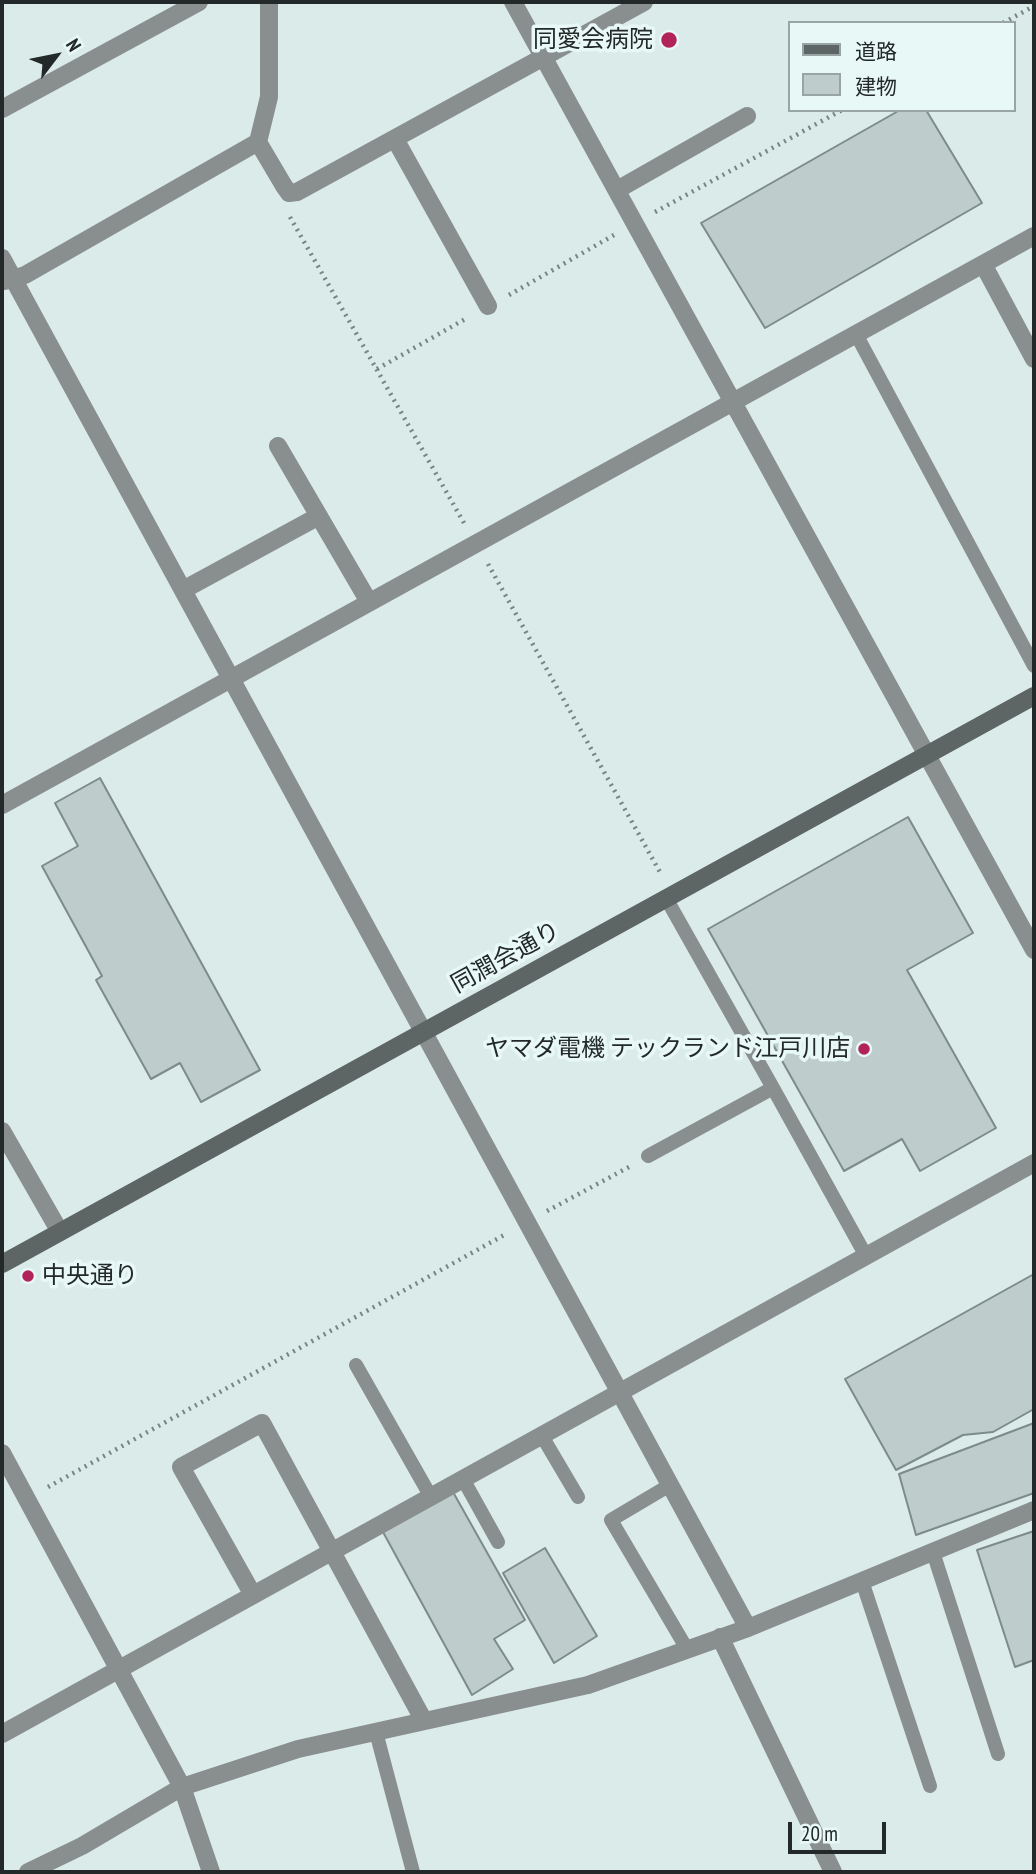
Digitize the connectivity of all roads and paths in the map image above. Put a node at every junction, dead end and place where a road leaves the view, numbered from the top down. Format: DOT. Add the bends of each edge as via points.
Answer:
graph roads {
  1 [pos="199,2"];
  2 [pos="269,2"];
  3 [pos="513,2"];
  4 [pos="645,2"];
  5 [pos="1034,5"];
  6 [pos="1006,21"];
  7 [pos="543,57"];
  8 [pos="2,109"];
  9 [pos="838,112"];
  10 [pos="747,116"];
  11 [pos="394,139"];
  12 [pos="258,142"];
  13 [pos="284,186"];
  14 [pos="617,190"];
  15 [pos="635,223"];
  16 [pos="1034,236"];
  17 [pos="2,258"];
  18 [pos="983,264"];
  19 [pos="7,280"];
  20 [pos="488,306"];
  21 [pos="856,334"];
  22 [pos="1034,359"];
  23 [pos="377,369"];
  24 [pos="733,402"];
  25 [pos="278,446"];
  26 [pos="319,516"];
  27 [pos="476,543"];
  28 [pos="183,590"];
  29 [pos="369,602"];
  30 [pos="1034,666"];
  31 [pos="231,678"];
  32 [pos="1034,696"];
  33 [pos="926,755"];
  34 [pos="2,805"];
  35 [pos="669,896"];
  36 [pos="1034,950"];
  37 [pos="423,1031"];
  38 [pos="773,1088"];
  39 [pos="2,1131"];
  40 [pos="648,1156"];
  41 [pos="1034,1163"];
  42 [pos="527,1222"];
  43 [pos="60,1232"];
  44 [pos="866,1256"];
  45 [pos="2,1264"];
  46 [pos="356,1365"];
  47 [pos="620,1392"];
  48 [pos="541,1436"];
  49 [pos="2,1453"];
  50 [pos="463,1479"];
  51 [pos="670,1485"];
  52 [pos="431,1497"];
  53 [pos="578,1497"];
  54 [pos="27,1499"];
  55 [pos="1034,1510"];
  56 [pos="498,1542"];
  57 [pos="333,1551"];
  58 [pos="933,1552"];
  59 [pos="862,1581"];
  60 [pos="253,1595"];
  61 [pos="748,1628"];
  62 [pos="720,1637"];
  63 [pos="687,1649"];
  64 [pos="120,1668"];
  65 [pos="424,1721"];
  66 [pos="376,1732"];
  67 [pos="2,1734"];
  68 [pos="998,1754"];
  69 [pos="930,1786"];
  70 [pos="182,1787"];
  71 [pos="30,1872"];
  72 [pos="211,1872"];
  73 [pos="413,1872"];
  74 [pos="833,1872"];
  1 -- 8 [label="street"];
  2 -- 12 [label="street" via="269,97"];
  3 -- 7 [label="street"];
  4 -- 7 [label="street"];
  5 -- 6 [label="path"];
  7 -- 11 [label="street"];
  7 -- 14 [label="street"];
  9 -- 15 [label="path"];
  10 -- 14 [label="street"];
  11 -- 13 [label="street" via="297,192 289,193"];
  11 -- 20 [label="street"];
  12 -- 13 [label="street"];
  12 -- 19 [label="street" via="25,275"];
  13 -- 23 [label="path" via="287,211"];
  14 -- 15 [label="street"];
  15 -- 20 [label="path"];
  15 -- 24 [label="street"];
  16 -- 18 [label="street"];
  17 -- 19 [label="street"];
  18 -- 21 [label="street"];
  18 -- 22 [label="street"];
  19 -- 28 [label="street"];
  20 -- 23 [label="path"];
  21 -- 24 [label="street"];
  21 -- 30 [label="lane"];
  23 -- 27 [label="path"];
  24 -- 27 [label="street"];
  24 -- 33 [label="street"];
  25 -- 26 [label="street"];
  26 -- 28 [label="street"];
  26 -- 29 [label="street"];
  27 -- 29 [label="street"];
  27 -- 35 [label="path"];
  28 -- 31 [label="street"];
  29 -- 31 [label="street"];
  31 -- 34 [label="street"];
  31 -- 37 [label="street"];
  32 -- 33 [label="street, 同潤会通り"];
  33 -- 35 [label="street, 同潤会通り"];
  33 -- 36 [label="street"];
  35 -- 37 [label="street, 同潤会通り"];
  35 -- 38 [label="lane"];
  37 -- 42 [label="street"];
  37 -- 43 [label="street, 同潤会通り"];
  38 -- 40 [label="lane"];
  38 -- 44 [label="lane"];
  39 -- 43 [label="street"];
  40 -- 42 [label="path"];
  41 -- 44 [label="street"];
  42 -- 47 [label="street"];
  42 -- 54 [label="path"];
  43 -- 45 [label="street, 同潤会通り"];
  44 -- 47 [label="street"];
  46 -- 52 [label="lane"];
  47 -- 48 [label="street"];
  47 -- 51 [label="street"];
  48 -- 50 [label="street"];
  48 -- 53 [label="lane"];
  49 -- 54 [label="street"];
  50 -- 52 [label="street"];
  50 -- 56 [label="lane"];
  51 -- 61 [label="street"];
  51 -- 63 [label="lane" via="611,1520"];
  52 -- 57 [label="street"];
  54 -- 64 [label="street"];
  55 -- 58 [label="street"];
  57 -- 60 [label="street"];
  57 -- 60 [label="street" via="262,1423 204,1454 181,1467"];
  57 -- 65 [label="street"];
  58 -- 59 [label="street"];
  58 -- 68 [label="lane"];
  59 -- 61 [label="street"];
  59 -- 69 [label="lane"];
  60 -- 64 [label="street"];
  61 -- 62 [label="street"];
  62 -- 63 [label="street"];
  62 -- 74 [label="street"];
  63 -- 65 [label="street" via="588,1685"];
  64 -- 67 [label="street"];
  64 -- 70 [label="street"];
  65 -- 66 [label="street"];
  66 -- 70 [label="street" via="298,1749"];
  66 -- 73 [label="lane"];
  70 -- 71 [label="street"];
  70 -- 72 [label="street"];
}
